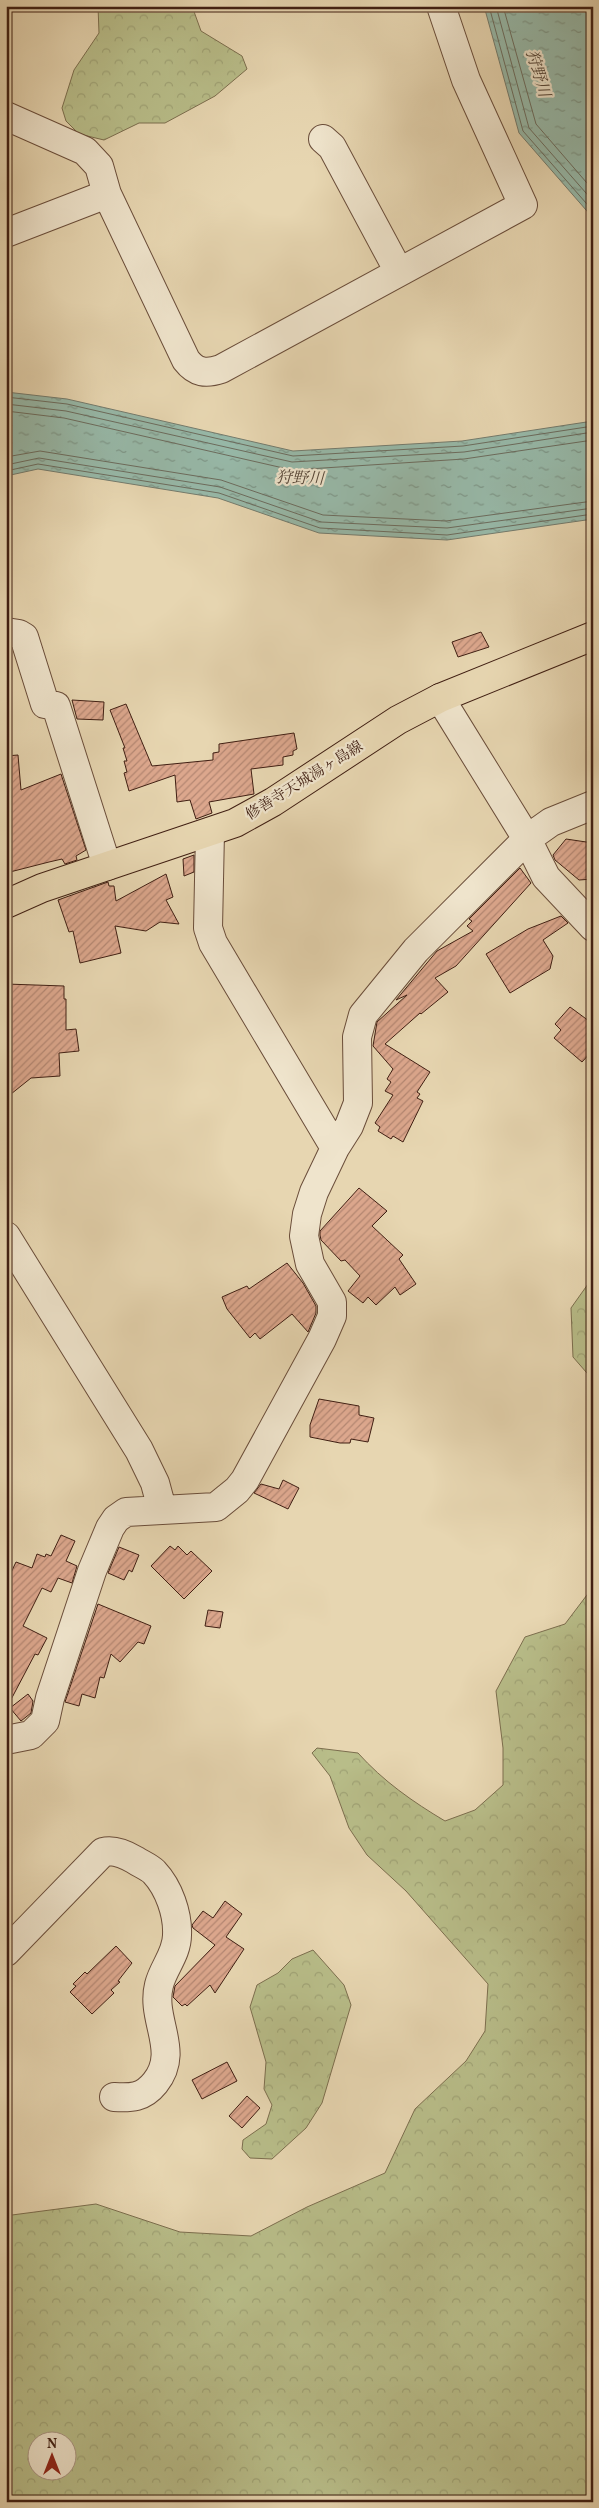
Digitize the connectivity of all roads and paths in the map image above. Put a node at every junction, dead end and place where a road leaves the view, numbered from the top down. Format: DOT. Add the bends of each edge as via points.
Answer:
graph roads {
  1 [pos="441,6"];
  2 [pos="6,116"];
  3 [pos="324,139"];
  4 [pos="107,194"];
  5 [pos="6,233"];
  6 [pos="399,272"];
  7 [pos="6,632"];
  8 [pos="593,636"];
  9 [pos="440,698"];
  10 [pos="593,805"];
  11 [pos="210,832"];
  12 [pos="528,839"];
  13 [pos="107,866"];
  14 [pos="6,904"];
  15 [pos="593,927"];
  16 [pos="335,1148"];
  17 [pos="6,1236"];
  18 [pos="162,1509"];
  19 [pos="8,1737"];
  20 [pos="6,1952"];
  21 [pos="114,2097"];
  1 -- 6 [label="street" via="466,80 523,204"];
  2 -- 4 [label="street" via="86,151 99,166"];
  3 -- 6 [label="street" via="332,147"];
  4 -- 5 [label="street"];
  4 -- 6 [label="street" via="193,369 208,373 221,369"];
  7 -- 13 [label="street" via="24,638 44,704 56,706"];
  8 -- 9 [label="main road, 修善寺天城湯ヶ島線"];
  9 -- 11 [label="main road, 修善寺天城湯ヶ島線" via="364,741 272,802 235,823"];
  9 -- 12 [label="street"];
  10 -- 12 [label="street" via="551,822"];
  11 -- 13 [label="main road, 修善寺天城湯ヶ島線"];
  11 -- 16 [label="street" via="208,928 213,943"];
  12 -- 15 [label="street" via="546,877"];
  12 -- 16 [label="street" via="416,950 362,1015 357,1038 358,1103"];
  13 -- 14 [label="main road, 修善寺天城湯ヶ島線"];
  16 -- 18 [label="street" via="314,1192 304,1236 310,1264 332,1302 332,1316 326,1332 237,1490 216,1507"];
  17 -- 18 [label="street" via="139,1450 156,1483"];
  18 -- 19 [label="street" via="126,1512 116,1519 92,1570 45,1721 31,1735"];
  20 -- 21 [label="street" via="103,1852 110,1850 130,1857 153,1872 174,1908 177,1934 176,1945 159,1985 158,2002 166,2061 164,2071 146,2093 130,2098"];
}
